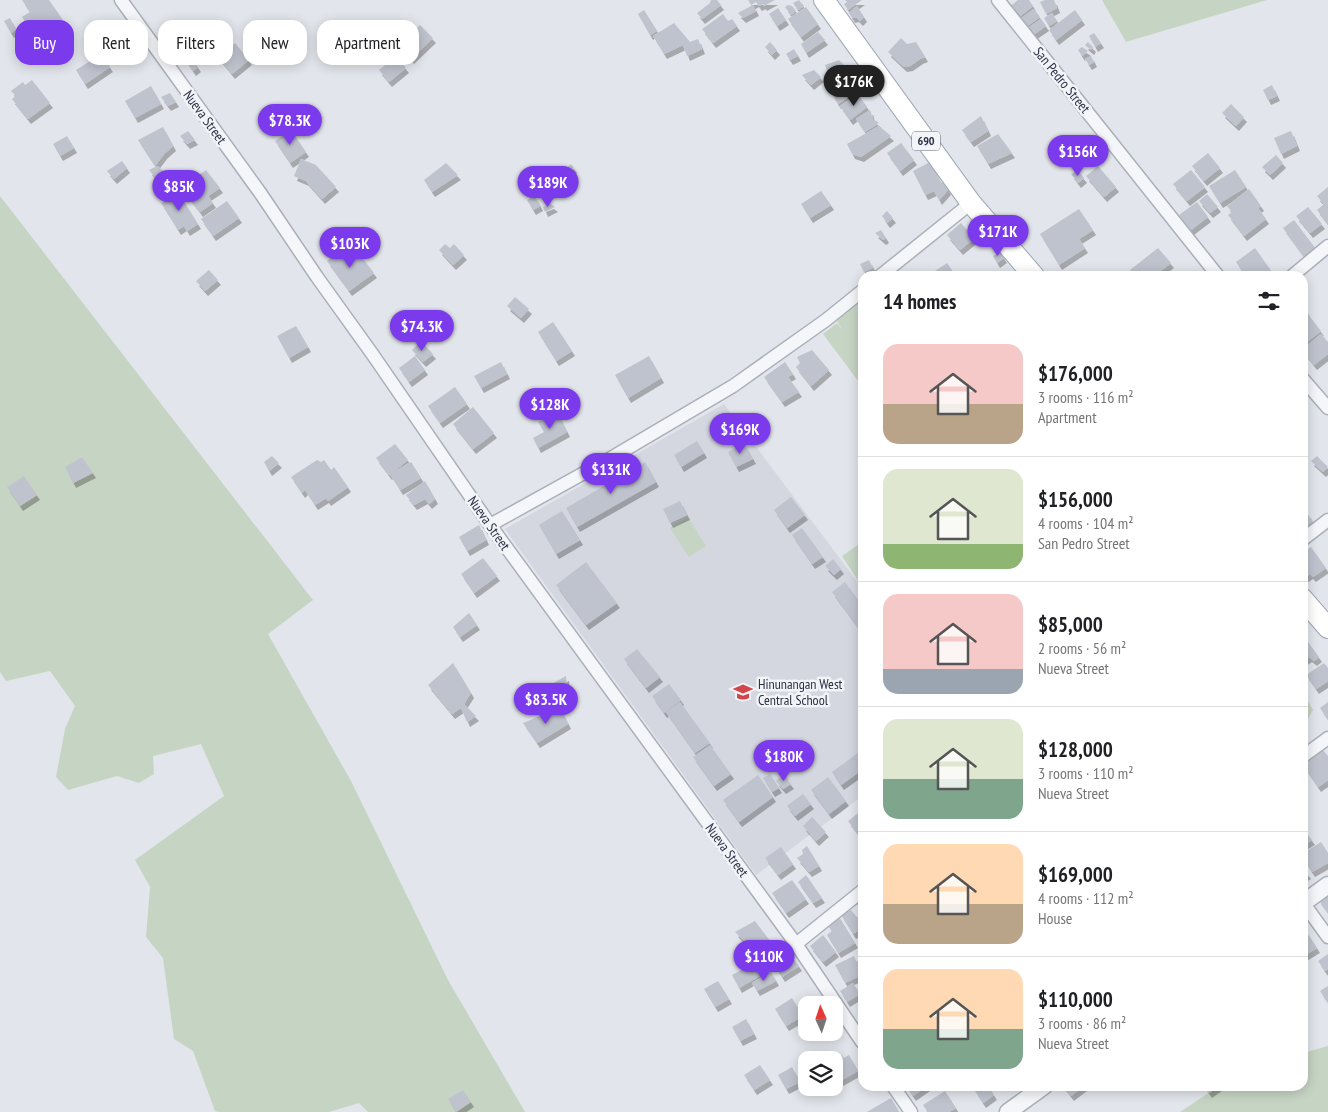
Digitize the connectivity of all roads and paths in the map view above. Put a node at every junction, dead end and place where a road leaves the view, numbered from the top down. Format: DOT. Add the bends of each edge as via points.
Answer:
graph roads {
  1 [pos="121,0"];
  2 [pos="824,0"];
  3 [pos="999,0"];
  4 [pos="971,203"];
  5 [pos="1328,246"];
  6 [pos="886,271"];
  7 [pos="1030,271"];
  8 [pos="1214,271"];
  9 [pos="1298,271"];
  10 [pos="858,294"];
  11 [pos="1308,385"];
  12 [pos="1328,408"];
  13 [pos="1328,520"];
  14 [pos="490,525"];
  15 [pos="1308,535"];
  16 [pos="1308,605"];
  17 [pos="1328,628"];
  18 [pos="1328,738"];
  19 [pos="1308,753"];
  20 [pos="1328,885"];
  21 [pos="858,894"];
  22 [pos="1308,899"];
  23 [pos="1308,910"];
  24 [pos="1328,938"];
  25 [pos="796,944"];
  26 [pos="858,1036"];
  27 [pos="896,1091"];
  28 [pos="1037,1091"];
  29 [pos="911,1112"];
  30 [pos="1008,1112"];
  1 -- 14 [label="street, Nueva Street" via="261,194"];
  2 -- 4 [label="main road, 690"];
  3 -- 8 [label="street, San Pedro Street"];
  4 -- 6 [label="street"];
  4 -- 7 [label="main road, 690"];
  5 -- 9 [label="street"];
  10 -- 14 [label="street" via="733,386"];
  11 -- 12 [label="street"];
  13 -- 15 [label="street"];
  14 -- 25 [label="street, Nueva Street"];
  16 -- 17 [label="main road"];
  18 -- 19 [label="street"];
  20 -- 22 [label="street"];
  21 -- 25 [label="street"];
  23 -- 24 [label="street"];
  25 -- 26 [label="street, Nueva Street"];
  27 -- 29 [label="street"];
  28 -- 30 [label="street"];
}
